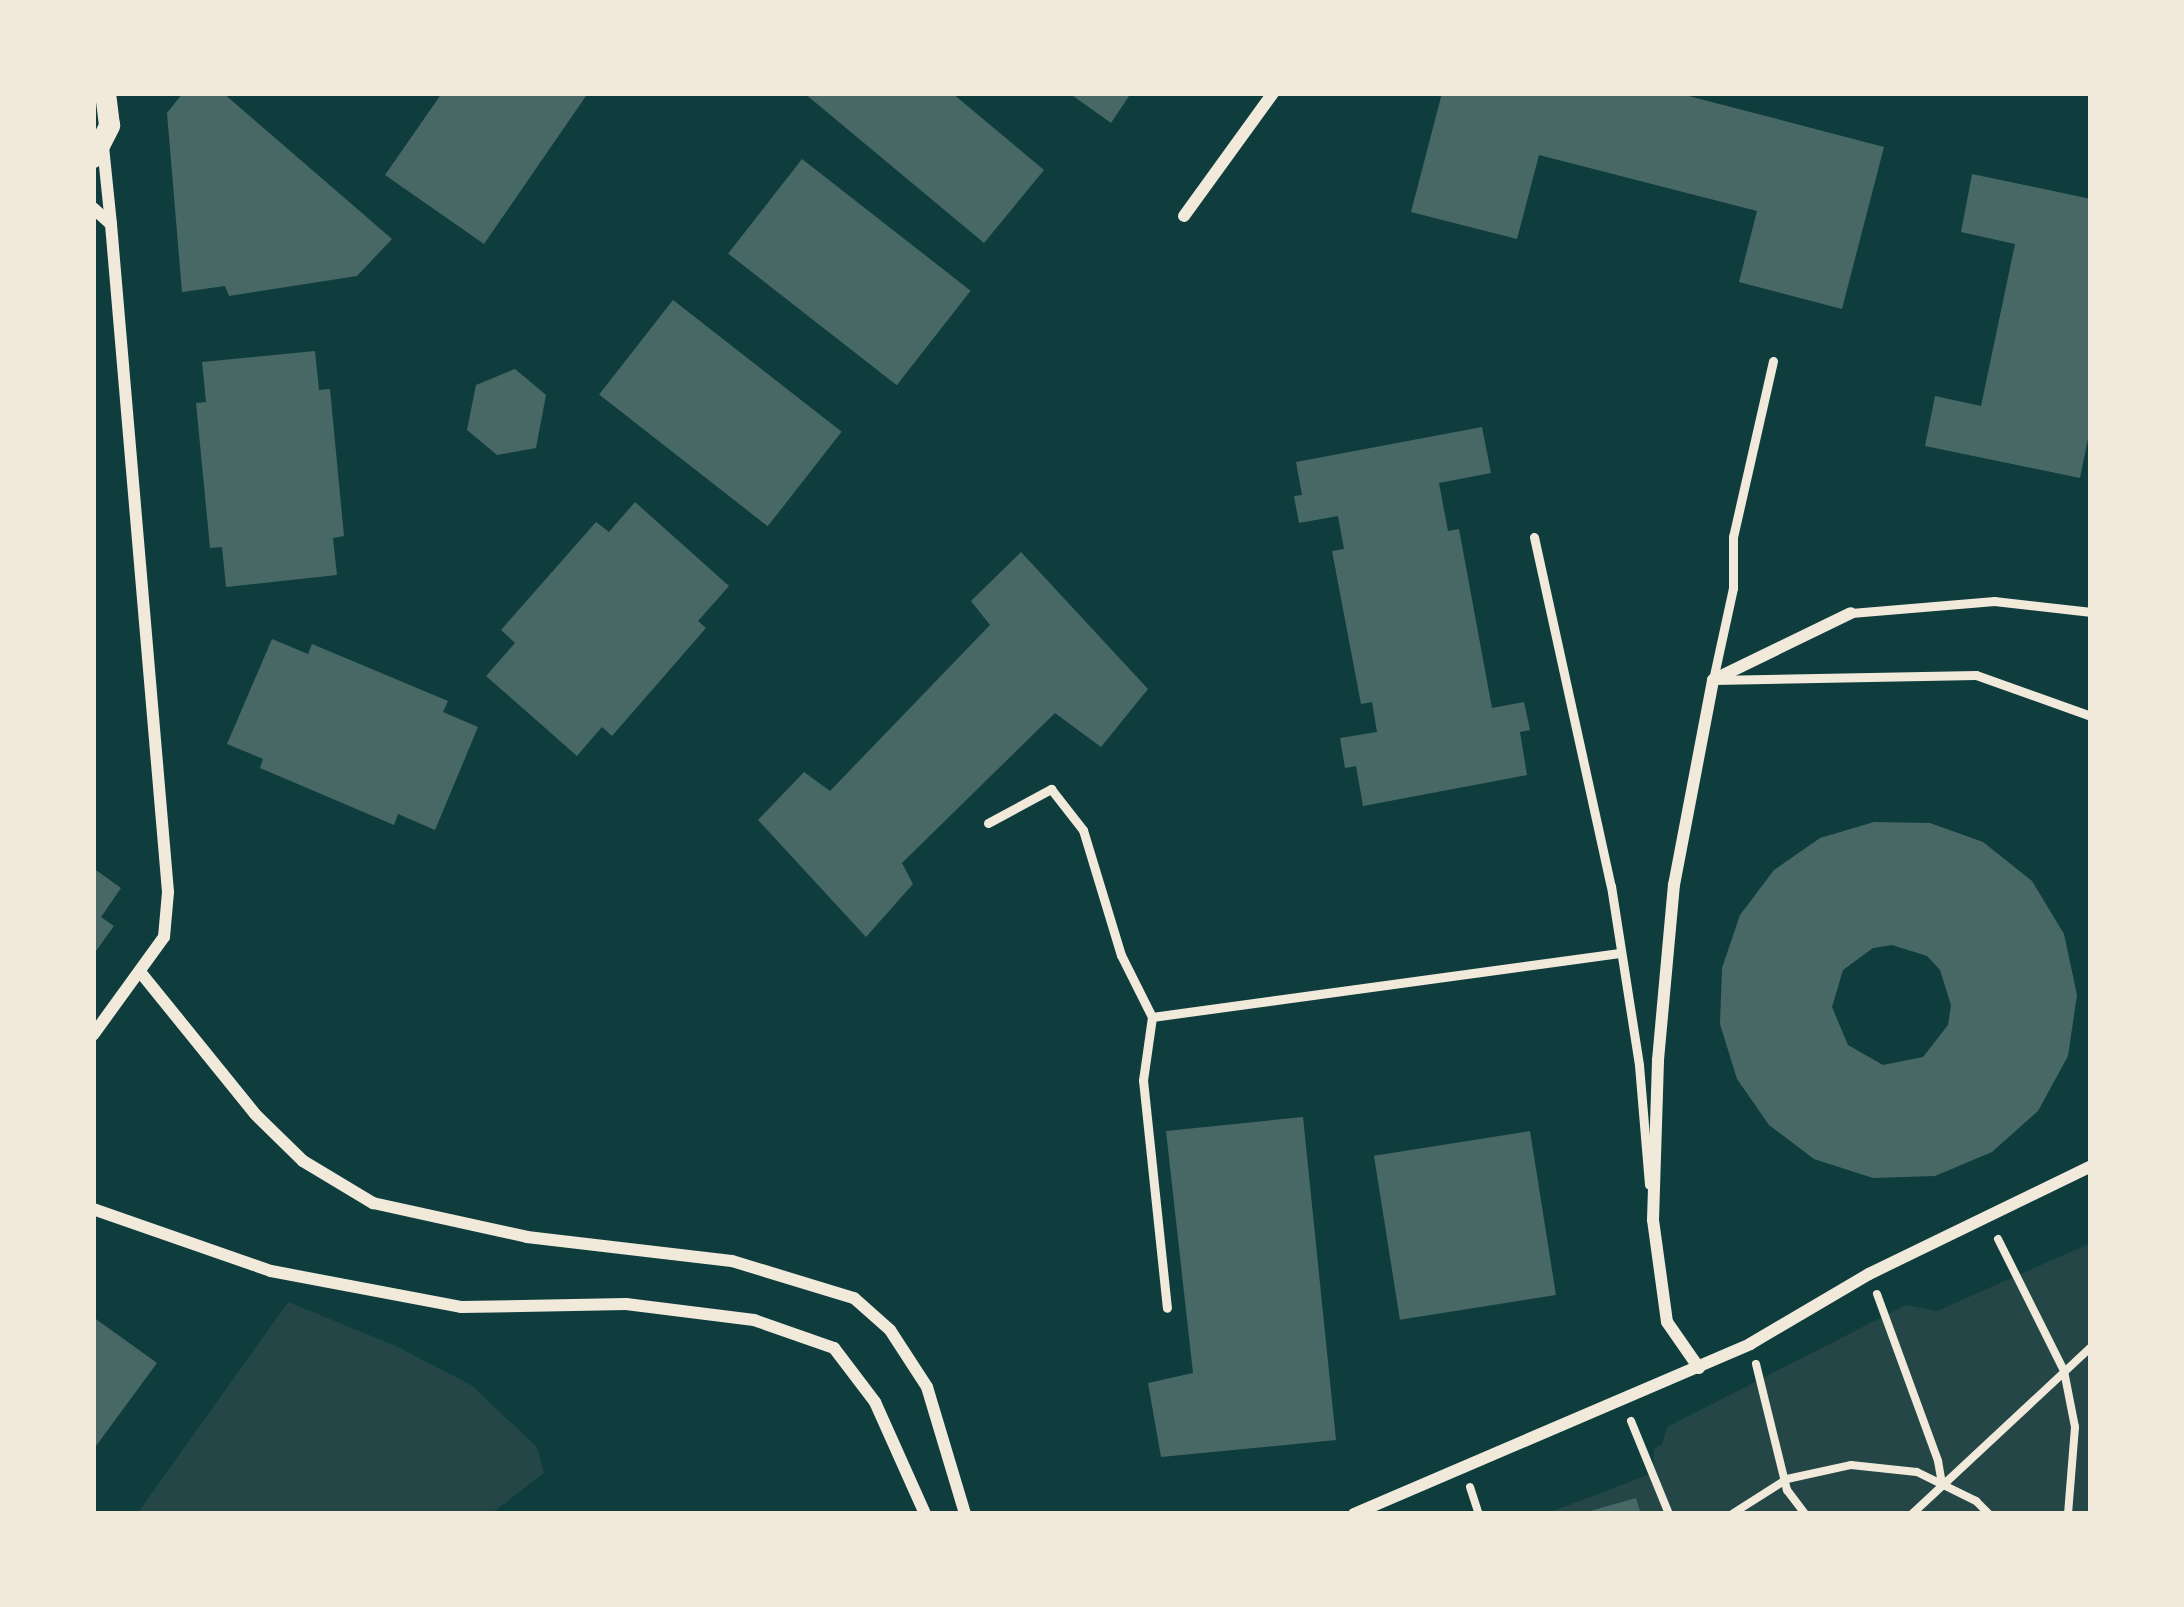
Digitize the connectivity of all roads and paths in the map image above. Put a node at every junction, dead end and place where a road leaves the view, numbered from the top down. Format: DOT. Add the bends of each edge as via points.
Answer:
graph roads {
  1 [pos="1273,93"];
  2 [pos="110,97"];
  3 [pos="98,150"];
  4 [pos="93,208"];
  5 [pos="1184,216"];
  6 [pos="111,224"];
  7 [pos="1773,361"];
  8 [pos="1534,537"];
  9 [pos="2091,612"];
  10 [pos="1851,613"];
  11 [pos="1713,680"];
  12 [pos="2091,716"];
  13 [pos="988,823"];
  14 [pos="1620,952"];
  15 [pos="141,973"];
  16 [pos="1152,1017"];
  17 [pos="93,1036"];
  18 [pos="2091,1166"];
  19 [pos="93,1209"];
  20 [pos="1986,1217"];
  21 [pos="1653,1220"];
  22 [pos="1869,1274"];
  23 [pos="1167,1308"];
  24 [pos="1750,1345"];
  25 [pos="2091,1347"];
  26 [pos="1700,1368"];
  27 [pos="2064,1371"];
  28 [pos="1624,1402"];
  29 [pos="1787,1479"];
  30 [pos="1942,1485"];
  31 [pos="925,1514"];
  32 [pos="965,1514"];
  33 [pos="1354,1514"];
  34 [pos="1669,1514"];
  35 [pos="1732,1514"];
  36 [pos="1805,1514"];
  37 [pos="1912,1514"];
  38 [pos="1988,1514"];
  39 [pos="2068,1514"];
  1 -- 5 [label="street"];
  2 -- 3 [label="street"];
  3 -- 6 [label="street"];
  4 -- 6 [label="street"];
  6 -- 15 [label="street" via="169,892 164,937"];
  7 -- 11 [label="lane" via="1732,537 1733,588"];
  8 -- 14 [label="lane"];
  9 -- 10 [label="lane" via="1994,601"];
  10 -- 11 [label="street"];
  11 -- 12 [label="lane" via="1976,674"];
  11 -- 21 [label="street" via="1674,885"];
  13 -- 16 [label="lane" via="1052,789 1083,830 1121,955"];
  14 -- 16 [label="lane"];
  14 -- 21 [label="lane"];
  15 -- 17 [label="street"];
  15 -- 32 [label="street" via="255,1114 303,1161 373,1202 527,1238 732,1262 854,1298 890,1330 927,1387"];
  16 -- 23 [label="lane" via="1143,1080"];
  18 -- 20 [label="street"];
  19 -- 31 [label="street" via="272,1270 461,1307 626,1304 754,1320 833,1348 875,1402"];
  20 -- 22 [label="street"];
  20 -- 27 [label="path"];
  21 -- 26 [label="street" via="1667,1322"];
  22 -- 24 [label="street"];
  22 -- 30 [label="path"];
  24 -- 26 [label="street"];
  24 -- 29 [label="path"];
  25 -- 27 [label="path"];
  26 -- 28 [label="street"];
  27 -- 30 [label="path"];
  27 -- 39 [label="path" via="2074,1427"];
  28 -- 33 [label="street"];
  28 -- 34 [label="path"];
  29 -- 30 [label="path" via="1851,1465 1917,1472"];
  29 -- 35 [label="path"];
  29 -- 36 [label="path"];
  30 -- 37 [label="path"];
  30 -- 38 [label="path"];
}
